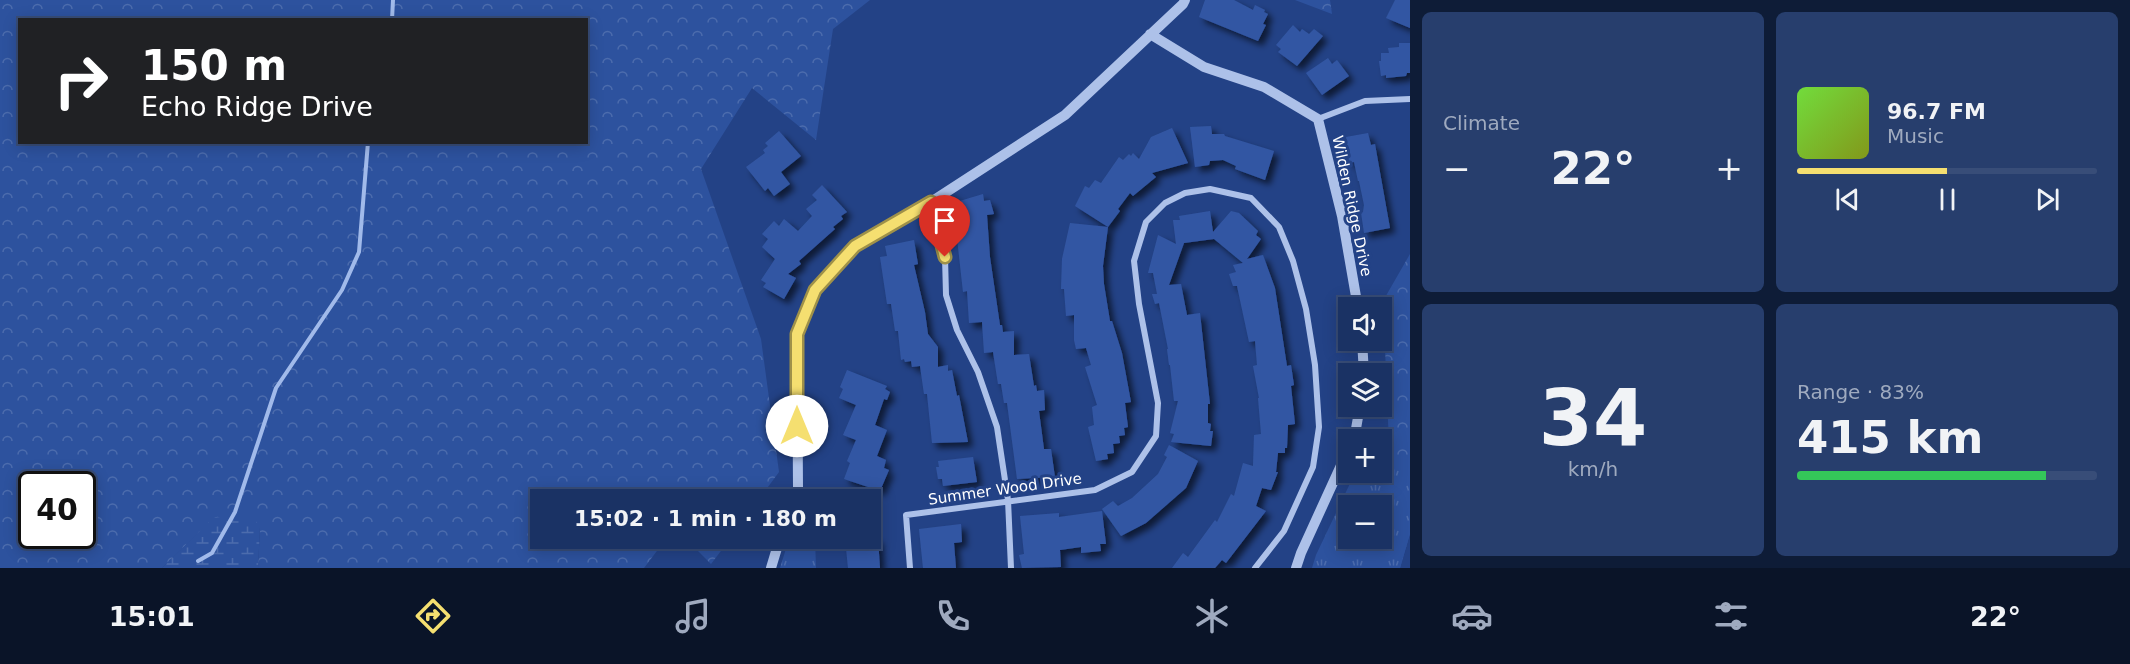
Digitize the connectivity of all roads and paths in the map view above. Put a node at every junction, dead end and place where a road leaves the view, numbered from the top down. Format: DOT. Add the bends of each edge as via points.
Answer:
graph roads {
  1 [pos="1185,0"];
  2 [pos="1150,34"];
  3 [pos="1410,99"];
  4 [pos="1318,119"];
  5 [pos="931,202"];
  6 [pos="1356,297"];
  7 [pos="1338,472"];
  8 [pos="798,489"];
  9 [pos="1008,500"];
  10 [pos="777,549"];
  11 [pos="771,568"];
  12 [pos="910,568"];
  13 [pos="1011,568"];
  14 [pos="1256,568"];
  15 [pos="1296,568"];
  1 -- 2 [label="street"];
  2 -- 4 [label="street, Wilden Ridge Drive" via="1204,67 1264,87"];
  2 -- 5 [label="street" via="1065,115"];
  3 -- 4 [label="street" via="1365,101"];
  4 -- 6 [label="street, Wilden Ridge Drive" via="1342,216"];
  5 -- 8 [label="street" via="855,246 815,290 797,334"];
  5 -- 9 [label="street" via="945,257 946,295 996,427"];
  7 -- 15 [label="street"];
  9 -- 12 [label="street, Summer Wood Drive" via="906,515"];
  9 -- 13 [label="street"];
  9 -- 14 [label="street, Summer Wood Drive" via="1095,490 1132,472 1156,436 1158,403 1138,304 1134,261 1146,222 1165,203 1185,193 1210,189 1251,198 1279,227 1293,261 1315,365 1319,427 1313,467 1301,497 1284,531"];
  10 -- 11 [label="street"];
}
